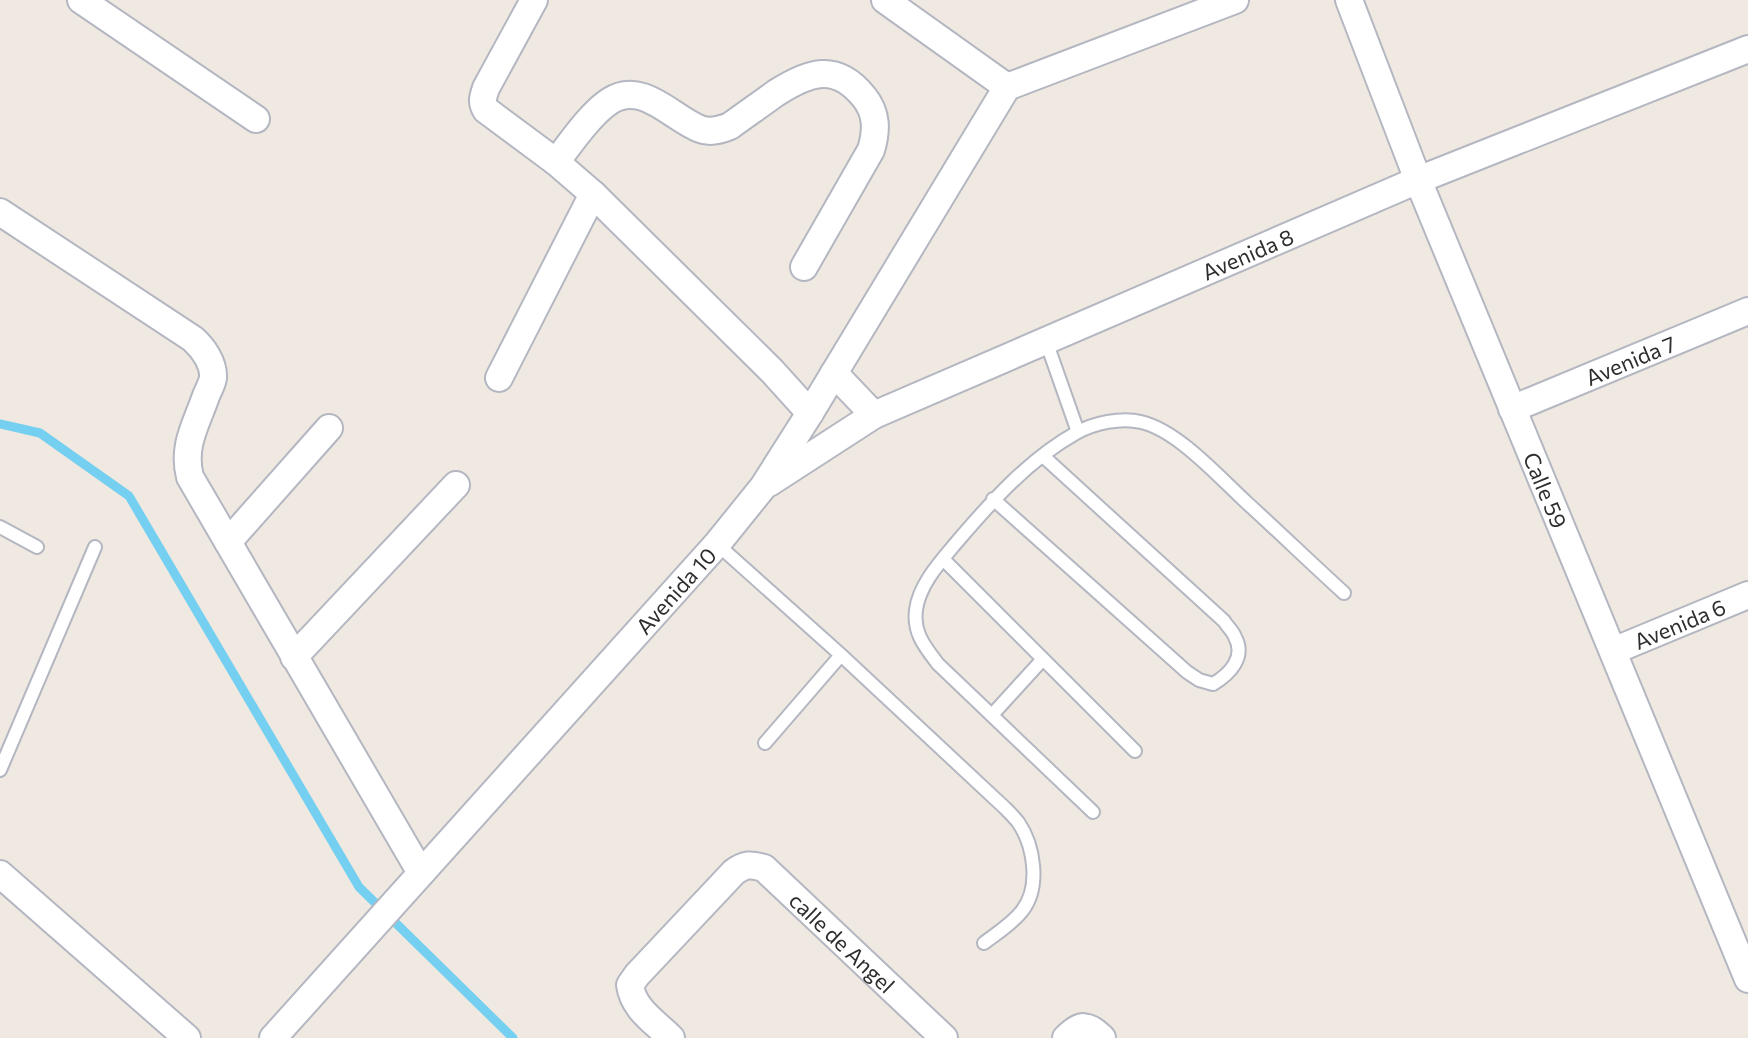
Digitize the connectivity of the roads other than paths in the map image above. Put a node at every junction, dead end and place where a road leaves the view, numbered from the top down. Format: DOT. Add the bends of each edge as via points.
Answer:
graph roads {
  1 [pos="81,0"];
  2 [pos="534,0"];
  3 [pos="885,0"];
  4 [pos="1235,0"];
  5 [pos="1349,0"];
  6 [pos="1748,49"];
  7 [pos="1007,87"];
  8 [pos="256,119"];
  9 [pos="556,162"];
  10 [pos="1418,180"];
  11 [pos="593,194"];
  12 [pos="0,212"];
  13 [pos="804,267"];
  14 [pos="1748,311"];
  15 [pos="1046,341"];
  16 [pos="834,373"];
  17 [pos="499,378"];
  18 [pos="1512,409"];
  19 [pos="810,413"];
  20 [pos="874,415"];
  21 [pos="329,428"];
  22 [pos="1078,432"];
  23 [pos="1043,456"];
  24 [pos="456,485"];
  25 [pos="763,487"];
  26 [pos="993,499"];
  27 [pos="0,527"];
  28 [pos="228,542"];
  29 [pos="717,544"];
  30 [pos="37,547"];
  31 [pos="95,547"];
  32 [pos="943,559"];
  33 [pos="1344,593"];
  34 [pos="1748,595"];
  35 [pos="1613,651"];
  36 [pos="841,655"];
  37 [pos="294,657"];
  38 [pos="1043,659"];
  39 [pos="992,715"];
  40 [pos="765,743"];
  41 [pos="1135,751"];
  42 [pos="0,770"];
  43 [pos="1093,812"];
  44 [pos="421,873"];
  45 [pos="0,874"];
  46 [pos="984,943"];
  47 [pos="1748,979"];
  48 [pos="187,1038"];
  49 [pos="273,1038"];
  50 [pos="671,1038"];
  51 [pos="944,1038"];
  52 [pos="1066,1038"];
  53 [pos="1102,1038"];
  1 -- 8 [label="street"];
  2 -- 9 [label="street" via="486,88 483,104"];
  3 -- 7 [label="street"];
  4 -- 7 [label="street"];
  5 -- 10 [label="street, Calle 59"];
  6 -- 10 [label="street, Avenida 8"];
  7 -- 16 [label="street, Avenida 10"];
  9 -- 11 [label="street"];
  9 -- 13 [label="street" via="600,110 624,95 655,102 701,129 720,130 795,81 812,74 837,76 870,104 875,136"];
  10 -- 15 [label="street, Avenida 8"];
  10 -- 18 [label="street, Calle 59"];
  11 -- 17 [label="street"];
  11 -- 19 [label="street"];
  12 -- 28 [label="street" via="203,349 213,378 186,462"];
  14 -- 18 [label="street, Avenida 7"];
  15 -- 20 [label="street, Avenida 8"];
  15 -- 22 [label="lane"];
  16 -- 19 [label="street, Avenida 10"];
  16 -- 20 [label="street"];
  18 -- 35 [label="street, Calle 59"];
  19 -- 25 [label="street, Avenida 10"];
  20 -- 25 [label="street, Avenida 8"];
  21 -- 28 [label="street"];
  22 -- 23 [label="lane"];
  22 -- 33 [label="lane" via="1121,420 1140,421 1173,437"];
  23 -- 26 [label="lane"];
  23 -- 26 [label="lane" via="1224,621 1240,651 1225,677 1213,684 1187,672"];
  24 -- 37 [label="street"];
  25 -- 29 [label="street, Avenida 10"];
  26 -- 32 [label="lane"];
  27 -- 30 [label="lane"];
  28 -- 37 [label="street"];
  29 -- 36 [label="lane"];
  29 -- 44 [label="street, Avenida 10"];
  31 -- 42 [label="lane"];
  32 -- 38 [label="lane"];
  32 -- 39 [label="lane" via="916,607 920,641"];
  34 -- 35 [label="street, Avenida 6"];
  35 -- 47 [label="street, Calle 59"];
  36 -- 40 [label="lane"];
  36 -- 46 [label="lane" via="1005,808 1029,845 1029,901"];
  37 -- 44 [label="street"];
  38 -- 39 [label="lane"];
  38 -- 41 [label="lane"];
  39 -- 43 [label="lane"];
  44 -- 49 [label="street, Avenida 10"];
  45 -- 48 [label="street"];
  50 -- 51 [label="street, calle de Angel" via="638,1006 630,985 743,865 764,868"];
  52 -- 53 [label="street" via="1084,1026"];
}
